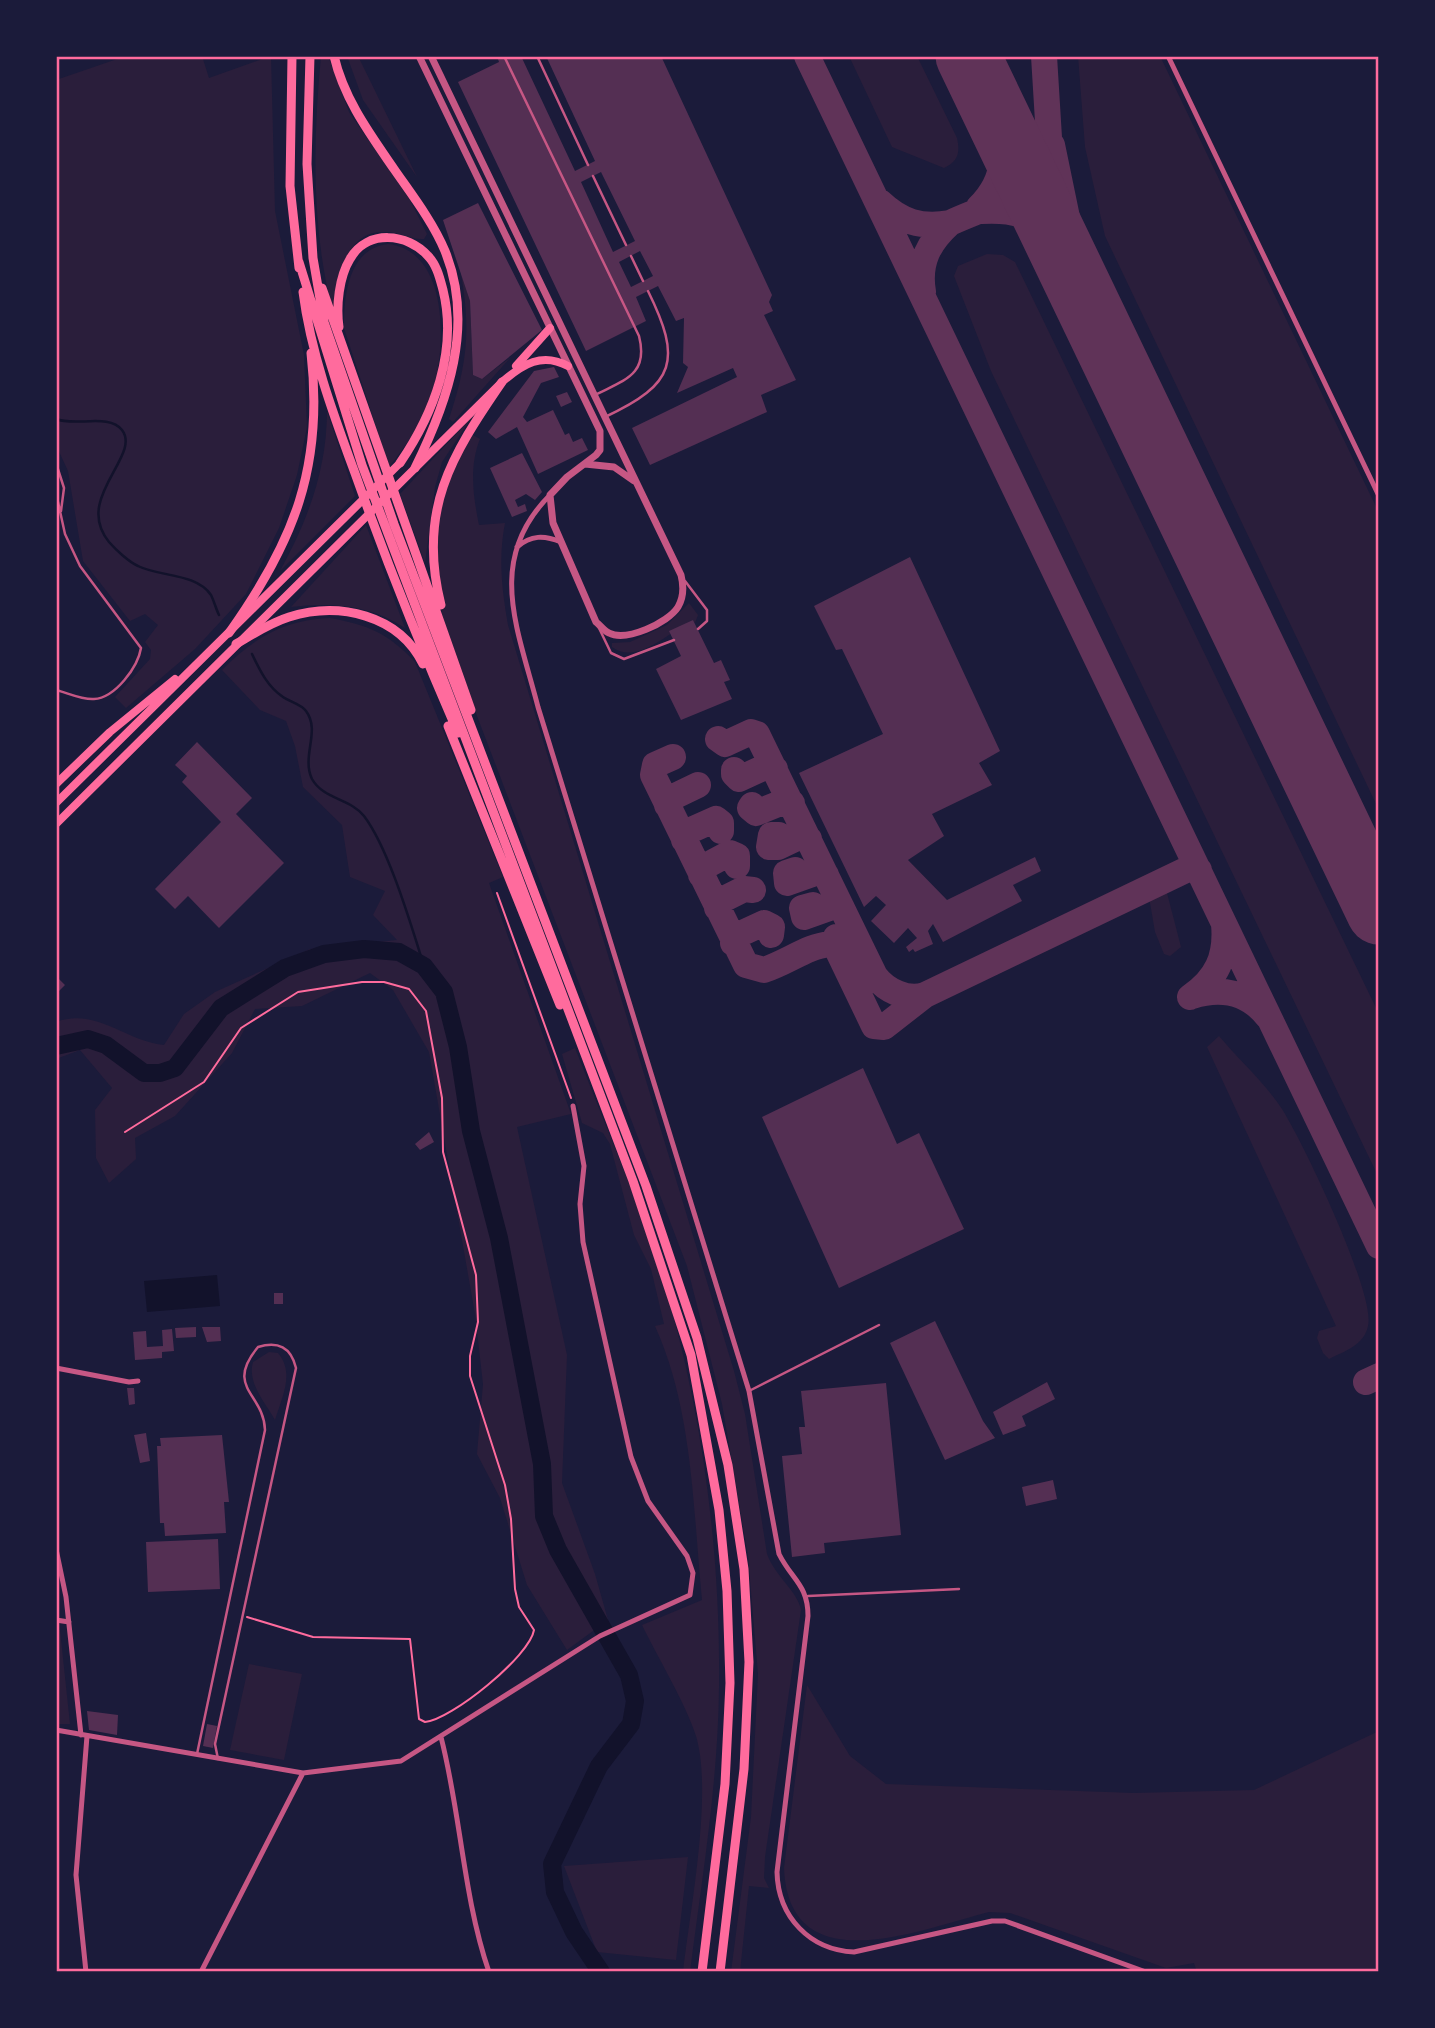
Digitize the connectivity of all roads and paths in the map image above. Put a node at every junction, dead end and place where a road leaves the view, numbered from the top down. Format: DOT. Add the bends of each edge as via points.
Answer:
graph roads {
  1 [pos="292,56"];
  2 [pos="310,56"];
  3 [pos="334,56"];
  4 [pos="419,56"];
  5 [pos="431,56"];
  6 [pos="504,56"];
  7 [pos="537,56"];
  8 [pos="1168,56"];
  9 [pos="588,165"];
  10 [pos="593,176"];
  11 [pos="626,245"];
  12 [pos="631,256"];
  13 [pos="313,258"];
  14 [pos="299,262"];
  15 [pos="643,281"];
  16 [pos="648,291"];
  17 [pos="550,328"];
  18 [pos="308,334"];
  19 [pos="343,349"];
  20 [pos="568,366"];
  21 [pos="502,382"];
  22 [pos="595,395"];
  23 [pos="605,417"];
  24 [pos="366,462"];
  25 [pos="56,463"];
  26 [pos="400,463"];
  27 [pos="584,464"];
  28 [pos="415,468"];
  29 [pos="638,484"];
  30 [pos="56,493"];
  31 [pos="550,495"];
  32 [pos="1379,496"];
  33 [pos="60,514"];
  34 [pos="390,526"];
  35 [pos="561,542"];
  36 [pos="514,549"];
  37 [pos="681,575"];
  38 [pos="596,622"];
  39 [pos="698,629"];
  40 [pos="229,633"];
  41 [pos="674,640"];
  42 [pos="236,644"];
  43 [pos="213,648"];
  44 [pos="454,657"];
  45 [pos="56,692"];
  46 [pos="56,784"];
  47 [pos="500,802"];
  48 [pos="56,803"];
  49 [pos="489,806"];
  50 [pos="56,824"];
  51 [pos="497,893"];
  52 [pos="584,1052"];
  53 [pos="573,1106"];
  54 [pos="125,1132"];
  55 [pos="879,1325"];
  56 [pos="56,1367"];
  57 [pos="138,1381"];
  58 [pos="749,1391"];
  59 [pos="56,1549"];
  60 [pos="959,1589"];
  61 [pos="808,1596"];
  62 [pos="243,1616"];
  63 [pos="56,1620"];
  64 [pos="69,1622"];
  65 [pos="56,1731"];
  66 [pos="84,1735"];
  67 [pos="441,1737"];
  68 [pos="197,1755"];
  69 [pos="218,1759"];
  70 [pos="303,1773"];
  71 [pos="86,1972"];
  72 [pos="201,1972"];
  73 [pos="489,1972"];
  74 [pos="702,1972"];
  75 [pos="720,1972"];
  76 [pos="1146,1972"];
  1 -- 14 [label="highway" via="290,186"];
  2 -- 13 [label="highway" via="307,164"];
  3 -- 28 [label="highway" via="359,116 438,238 453,280 458,324 451,378 442,411"];
  4 -- 17 [label="street"];
  5 -- 22 [label="street"];
  6 -- 22 [label="lane" via="639,336 639,366"];
  7 -- 9 [label="lane"];
  8 -- 32 [label="street"];
  10 -- 11 [label="lane"];
  12 -- 15 [label="lane"];
  13 -- 19 [label="highway"];
  13 -- 24 [label="highway" via="324,323"];
  14 -- 18 [label="highway"];
  14 -- 24 [label="highway"];
  16 -- 23 [label="lane" via="667,337 667,366 638,402"];
  17 -- 20 [label="street"];
  17 -- 21 [label="main road"];
  18 -- 40 [label="highway" via="315,420 301,500 263,585"];
  18 -- 49 [label="highway" via="374,528"];
  19 -- 26 [label="highway" via="339,301 351,257 364,245 392,237 430,257 444,298 441,376 419,435"];
  19 -- 44 [label="highway"];
  20 -- 21 [label="main road" via="537,359"];
  20 -- 27 [label="street" via="600,431 600,450"];
  21 -- 28 [label="main road"];
  21 -- 44 [label="highway" via="454,455 434,517 434,578"];
  22 -- 23 [label="street"];
  23 -- 29 [label="street"];
  24 -- 34 [label="highway"];
  25 -- 33 [label="lane" via="64,488"];
  26 -- 40 [label="main road"];
  27 -- 29 [label="street" via="614,467"];
  27 -- 31 [label="street"];
  28 -- 42 [label="main road"];
  29 -- 37 [label="street"];
  30 -- 33 [label="lane"];
  31 -- 35 [label="street"];
  31 -- 36 [label="street" via="528,520"];
  33 -- 45 [label="lane" via="80,566 141,648 137,664 104,697"];
  34 -- 47 [label="highway"];
  34 -- 49 [label="highway"];
  35 -- 36 [label="street" via="536,537"];
  35 -- 38 [label="street"];
  36 -- 58 [label="street" via="511,585 516,621 538,706"];
  37 -- 38 [label="street" via="683,593 677,609 657,624 618,635"];
  37 -- 39 [label="lane" via="707,610 707,621"];
  38 -- 41 [label="lane" via="611,653 624,659"];
  40 -- 43 [label="main road"];
  42 -- 50 [label="main road"];
  42 -- 52 [label="highway" via="288,617 323,611 368,617 401,632 430,680 549,982"];
  43 -- 46 [label="main road" via="110,732"];
  43 -- 48 [label="main road"];
  44 -- 47 [label="highway"];
  47 -- 75 [label="highway" via="679,1280 728,1465 744,1569 749,1674 744,1769"];
  49 -- 52 [label="highway"];
  51 -- 53 [label="path"];
  52 -- 74 [label="highway" via="673,1294 698,1387 719,1510 730,1683 725,1784"];
  53 -- 67 [label="street" via="584,1166 583,1242 631,1457 648,1501 688,1556 692,1591 686,1599 600,1636"];
  54 -- 62 [label="path" via="204,1082 241,1028 298,992 384,982 409,989 426,1011 442,1098 443,1152 477,1275 478,1322 470,1376 505,1485 514,1589 534,1630 533,1638 474,1696 425,1723 419,1720 410,1639 313,1637"];
  55 -- 58 [label="lane"];
  56 -- 57 [label="street"];
  58 -- 61 [label="street" via="779,1554"];
  59 -- 64 [label="street"];
  60 -- 61 [label="lane"];
  61 -- 76 [label="street" via="777,1872 780,1897 792,1921 828,1948 854,1952 1006,1921"];
  62 -- 68 [label="lane" via="296,1368 290,1351 269,1344 258,1347 244,1373 246,1389 261,1412 265,1430"];
  62 -- 69 [label="lane" via="215,1744"];
  63 -- 64 [label="street"];
  64 -- 66 [label="street"];
  65 -- 66 [label="street"];
  66 -- 68 [label="street"];
  66 -- 71 [label="street" via="76,1875"];
  67 -- 70 [label="street" via="401,1761"];
  67 -- 73 [label="street" via="451,1774 471,1910"];
  68 -- 69 [label="street"];
  69 -- 70 [label="street"];
  70 -- 72 [label="street"];
}
